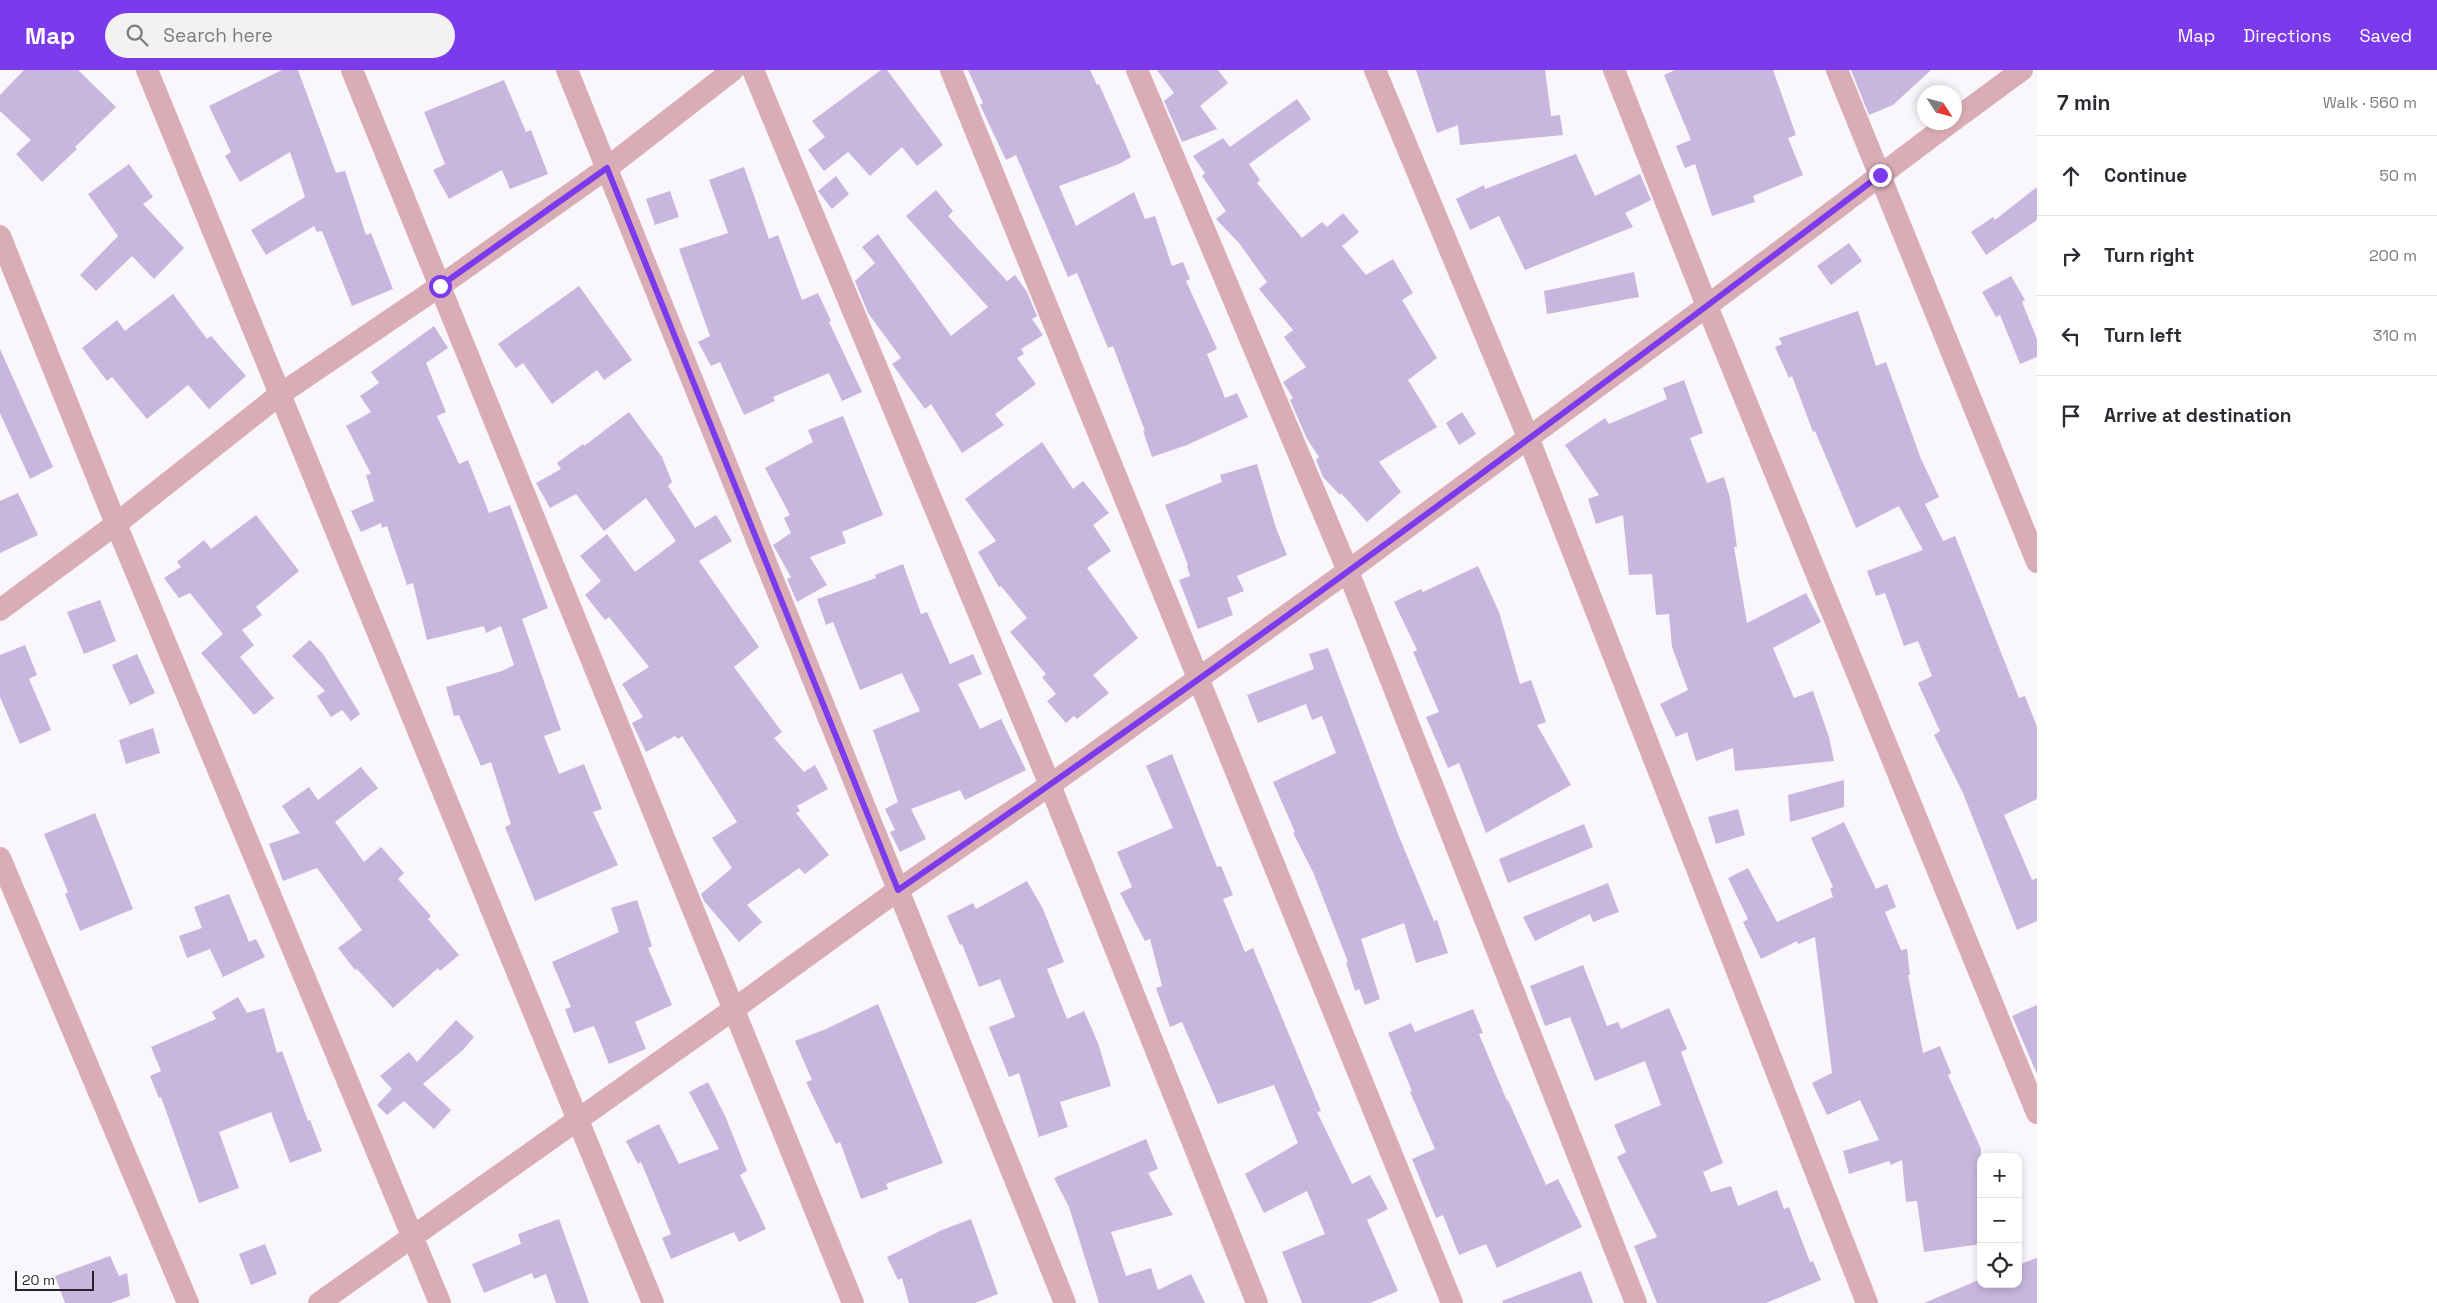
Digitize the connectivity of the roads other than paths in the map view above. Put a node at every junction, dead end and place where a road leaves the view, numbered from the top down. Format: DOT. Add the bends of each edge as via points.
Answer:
graph roads {
  1 [pos="147,70"];
  2 [pos="352,70"];
  3 [pos="567,70"];
  4 [pos="733,70"];
  5 [pos="753,70"];
  6 [pos="951,70"];
  7 [pos="1137,70"];
  8 [pos="1375,70"];
  9 [pos="1614,70"];
  10 [pos="1837,70"];
  11 [pos="2022,70"];
  12 [pos="1962,114"];
  13 [pos="1940,130"];
  14 [pos="607,168"];
  15 [pos="1880,175"];
  16 [pos="0,236"];
  17 [pos="440,286"];
  18 [pos="1707,306"];
  19 [pos="279,394"];
  20 [pos="1528,438"];
  21 [pos="116,524"];
  22 [pos="2037,562"];
  23 [pos="1348,571"];
  24 [pos="0,610"];
  25 [pos="1198,679"];
  26 [pos="1050,785"];
  27 [pos="0,858"];
  28 [pos="898,890"];
  29 [pos="734,1009"];
  30 [pos="2037,1113"];
  31 [pos="579,1119"];
  32 [pos="413,1235"];
  33 [pos="188,1303"];
  34 [pos="319,1303"];
  35 [pos="440,1303"];
  36 [pos="653,1303"];
  37 [pos="853,1303"];
  38 [pos="1065,1303"];
  39 [pos="1257,1303"];
  40 [pos="1452,1303"];
  41 [pos="1636,1303"];
  42 [pos="1867,1303"];
  1 -- 19 [label="street"];
  2 -- 17 [label="street"];
  3 -- 14 [label="street"];
  4 -- 14 [label="street"];
  5 -- 26 [label="street"];
  6 -- 25 [label="street"];
  7 -- 23 [label="street"];
  8 -- 20 [label="street"];
  9 -- 18 [label="street"];
  10 -- 15 [label="street"];
  11 -- 12 [label="street"];
  13 -- 15 [label="street"];
  14 -- 17 [label="street"];
  14 -- 28 [label="street"];
  15 -- 18 [label="street"];
  15 -- 22 [label="street"];
  16 -- 21 [label="street"];
  17 -- 19 [label="street"];
  17 -- 29 [label="street"];
  18 -- 20 [label="street"];
  18 -- 30 [label="street"];
  19 -- 21 [label="street"];
  19 -- 31 [label="street"];
  20 -- 23 [label="street"];
  20 -- 42 [label="street"];
  21 -- 24 [label="street"];
  21 -- 32 [label="street"];
  23 -- 25 [label="street"];
  23 -- 41 [label="street"];
  25 -- 26 [label="street"];
  25 -- 40 [label="street"];
  26 -- 28 [label="street"];
  26 -- 39 [label="street"];
  27 -- 33 [label="street"];
  28 -- 29 [label="street"];
  28 -- 38 [label="street"];
  29 -- 31 [label="street"];
  29 -- 37 [label="street"];
  31 -- 32 [label="street"];
  31 -- 36 [label="street"];
  32 -- 34 [label="street"];
  32 -- 35 [label="street"];
}
